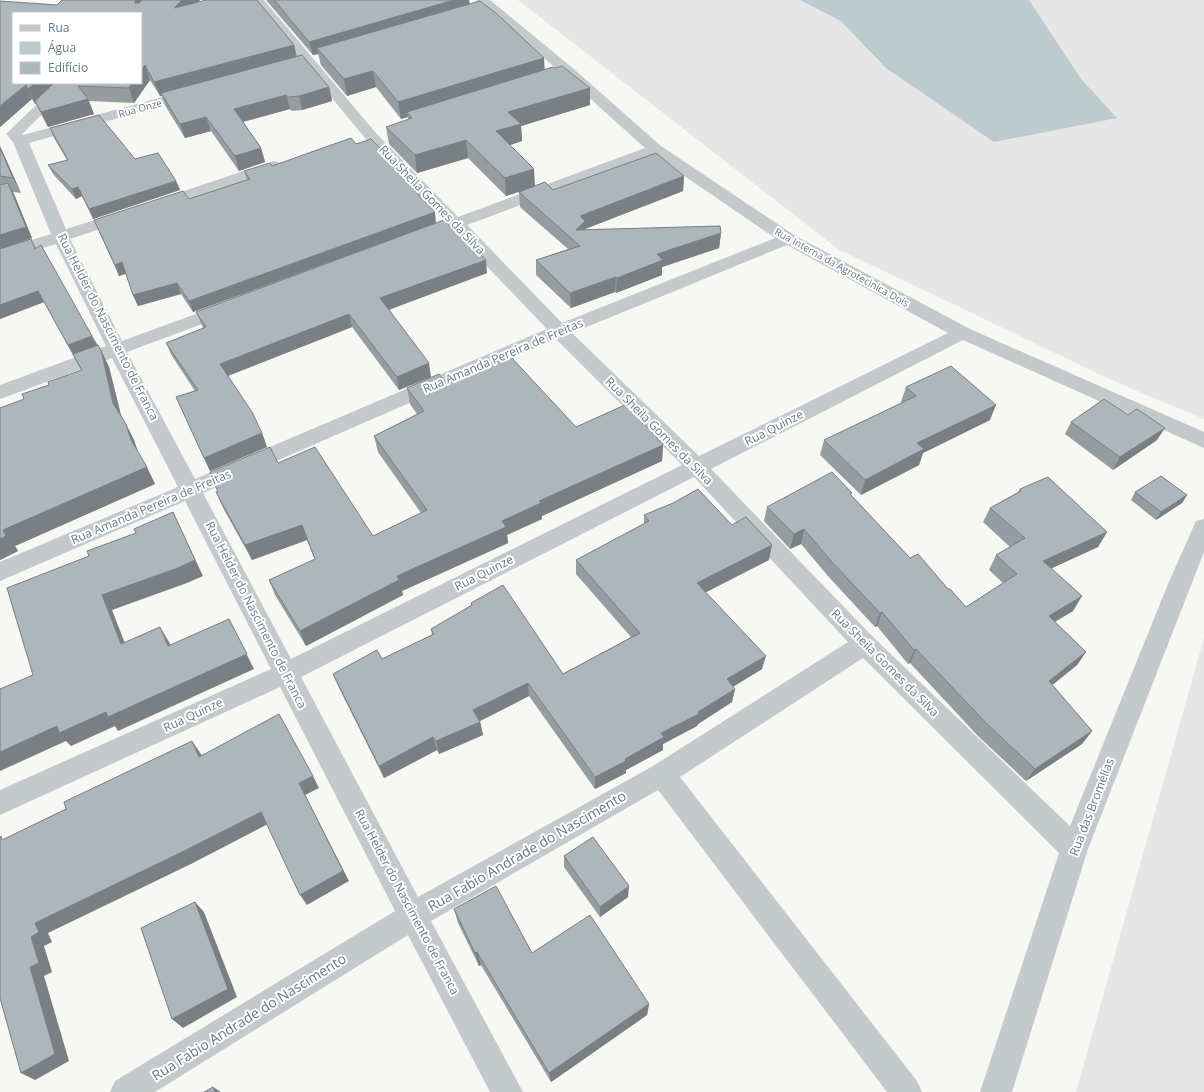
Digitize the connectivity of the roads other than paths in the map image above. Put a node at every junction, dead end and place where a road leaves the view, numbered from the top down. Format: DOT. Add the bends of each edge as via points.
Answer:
graph roads {
  1 [pos="257,0"];
  2 [pos="483,7"];
  3 [pos="323,57"];
  4 [pos="308,62"];
  5 [pos="293,66"];
  6 [pos="66,84"];
  7 [pos="202,91"];
  8 [pos="11,136"];
  9 [pos="656,149"];
  10 [pos="287,162"];
  11 [pos="456,223"];
  12 [pos="426,234"];
  13 [pos="61,237"];
  14 [pos="788,239"];
  15 [pos="0,256"];
  16 [pos="242,303"];
  17 [pos="559,331"];
  18 [pos="963,333"];
  19 [pos="117,350"];
  20 [pos="0,392"];
  21 [pos="1204,442"];
  22 [pos="697,467"];
  23 [pos="192,490"];
  24 [pos="1204,527"];
  25 [pos="0,572"];
  26 [pos="865,644"];
  27 [pos="286,672"];
  28 [pos="662,774"];
  29 [pos="0,803"];
  30 [pos="1074,850"];
  31 [pos="413,916"];
  32 [pos="126,1092"];
  33 [pos="507,1092"];
  34 [pos="906,1092"];
  35 [pos="996,1092"];
  1 -- 4 [label="street, Rua Sheila Gomes da Silva"];
  2 -- 9 [label="street, Rua Interna da Agrotecinica Dois"];
  3 -- 4 [label="street"];
  4 -- 5 [label="street"];
  4 -- 11 [label="street, Rua Sheila Gomes da Silva" via="370,135"];
  6 -- 8 [label="street"];
  7 -- 8 [label="street, Rua Onze"];
  8 -- 13 [label="street, Rua Helder do Nascimento de Franca"];
  9 -- 11 [label="street"];
  9 -- 14 [label="street, Rua Interna da Agrotecinica Dois"];
  10 -- 13 [label="street"];
  11 -- 12 [label="street"];
  11 -- 17 [label="street, Rua Sheila Gomes da Silva"];
  13 -- 15 [label="street"];
  13 -- 19 [label="street, Rua Helder do Nascimento de Franca"];
  14 -- 17 [label="street, Rua Amanda Pereira de Freitas"];
  14 -- 18 [label="street, Rua Interna da Agrotecinica Dois"];
  16 -- 19 [label="street"];
  17 -- 22 [label="street, Rua Sheila Gomes da Silva"];
  17 -- 23 [label="street, Rua Amanda Pereira de Freitas"];
  18 -- 21 [label="street, Rua Interna da Agrotecinica Dois" via="1165,422"];
  18 -- 22 [label="street, Rua Quinze"];
  19 -- 20 [label="street"];
  19 -- 23 [label="street, Rua Helder do Nascimento de Franca"];
  22 -- 26 [label="street, Rua Sheila Gomes da Silva"];
  22 -- 27 [label="street, Rua Quinze"];
  23 -- 25 [label="street, Rua Amanda Pereira de Freitas"];
  23 -- 27 [label="street, Rua Helder do Nascimento de Franca"];
  24 -- 30 [label="street, Rua das Bromélias"];
  26 -- 28 [label="street, Rua Fabio Andrade do Nascimento"];
  26 -- 30 [label="street, Rua Sheila Gomes da Silva"];
  27 -- 29 [label="street, Rua Quinze"];
  27 -- 31 [label="street, Rua Helder do Nascimento de Franca"];
  28 -- 31 [label="street, Rua Fabio Andrade do Nascimento"];
  28 -- 34 [label="street"];
  30 -- 35 [label="street, Rua das Bromélias"];
  31 -- 32 [label="street, Rua Fabio Andrade do Nascimento"];
  31 -- 33 [label="street, Rua Helder do Nascimento de Franca"];
}
